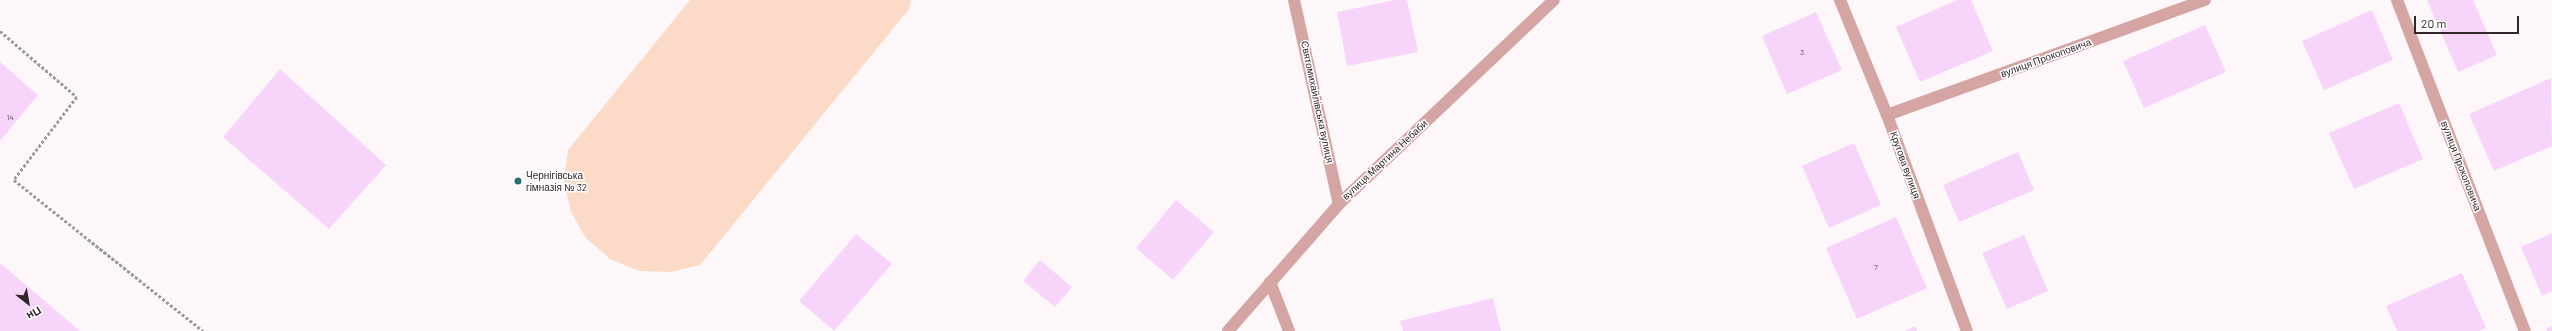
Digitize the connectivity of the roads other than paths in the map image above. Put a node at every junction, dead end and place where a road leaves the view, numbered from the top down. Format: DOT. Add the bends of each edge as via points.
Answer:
graph roads {
  1 [pos="1294,0"];
  2 [pos="1554,0"];
  3 [pos="1840,0"];
  4 [pos="2205,0"];
  5 [pos="2397,0"];
  6 [pos="1887,115"];
  7 [pos="1339,204"];
  8 [pos="1270,282"];
  9 [pos="1228,331"];
  10 [pos="1289,331"];
  11 [pos="1967,331"];
  12 [pos="2525,331"];
  1 -- 7 [label="street, Святомихайлівська вулиця"];
  2 -- 7 [label="street, вулиця Мартина Небаби"];
  3 -- 6 [label="street, Кругова вулиця"];
  4 -- 6 [label="street, вулиця Прокоповича"];
  5 -- 12 [label="street, вулиця Прокоповича"];
  6 -- 11 [label="street, Кругова вулиця"];
  7 -- 8 [label="street, вулиця Мартина Небаби"];
  8 -- 9 [label="street, вулиця Мартина Небаби"];
  8 -- 10 [label="street"];
}
